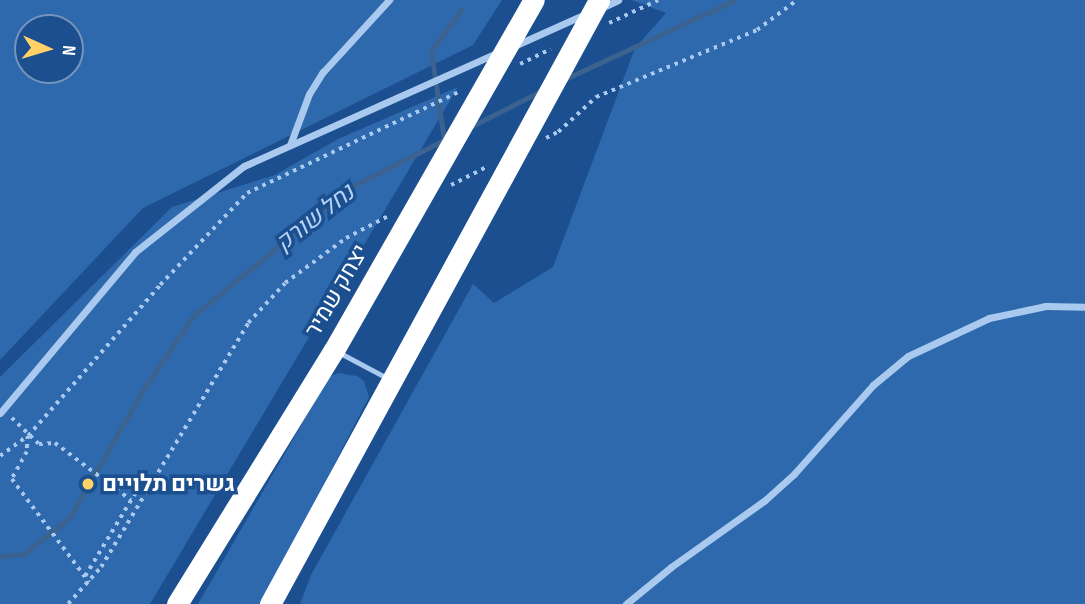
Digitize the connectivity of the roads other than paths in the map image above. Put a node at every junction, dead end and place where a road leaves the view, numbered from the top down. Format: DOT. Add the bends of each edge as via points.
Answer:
graph roads {
  1 [pos="388,0"];
  2 [pos="534,0"];
  3 [pos="599,0"];
  4 [pos="618,0"];
  5 [pos="290,145"];
  6 [pos="1085,307"];
  7 [pos="334,350"];
  8 [pos="391,380"];
  9 [pos="2,411"];
  10 [pos="177,604"];
  11 [pos="270,604"];
  12 [pos="626,604"];
  1 -- 5 [label="street" via="323,72 309,93"];
  2 -- 7 [label="highway, יצחק שמיר"];
  3 -- 8 [label="highway"];
  4 -- 5 [label="street"];
  5 -- 9 [label="street" via="244,166 135,253"];
  6 -- 12 [label="street" via="1046,306 989,318 908,356 873,385 784,483"];
  7 -- 8 [label="lane"];
  7 -- 10 [label="highway, יצחק שמיר"];
  8 -- 11 [label="highway"];
}
